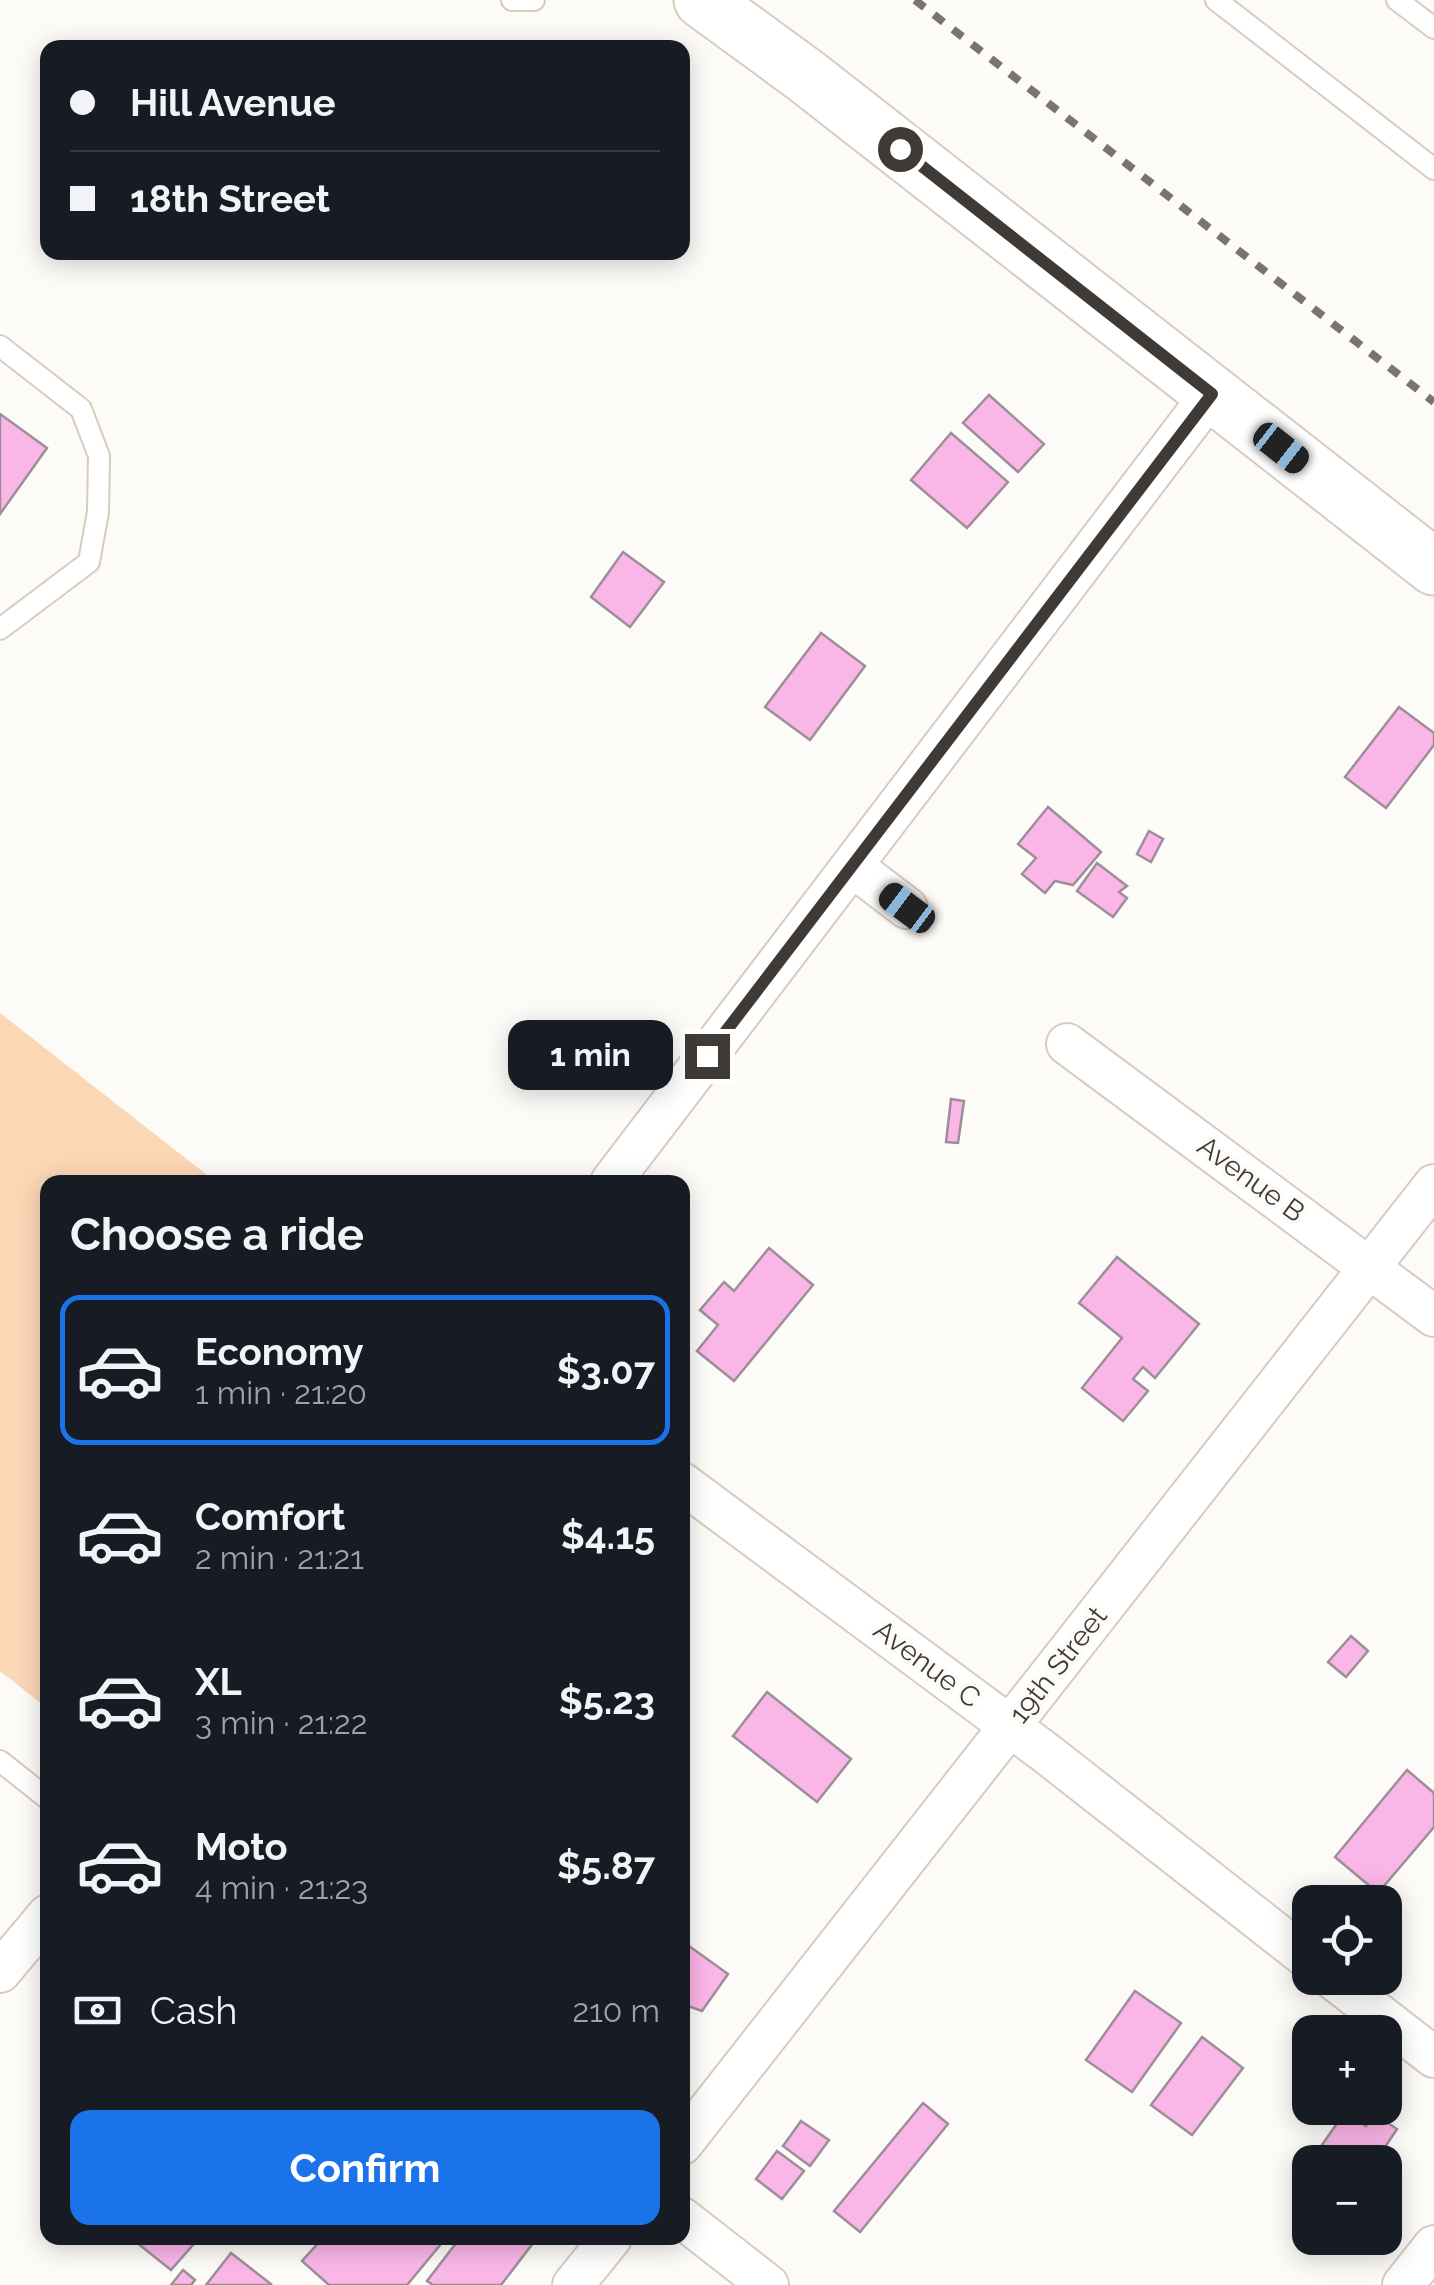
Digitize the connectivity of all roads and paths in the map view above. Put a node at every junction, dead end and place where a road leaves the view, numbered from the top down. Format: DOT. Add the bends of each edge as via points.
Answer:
graph roads {
  1 [pos="512,0"];
  2 [pos="534,0"];
  3 [pos="702,0"];
  4 [pos="1216,0"];
  5 [pos="1397,0"];
  6 [pos="1434,28"];
  7 [pos="1434,169"];
  8 [pos="0,346"];
  9 [pos="1212,394"];
  10 [pos="1434,567"];
  11 [pos="0,629"];
  12 [pos="852,866"];
  13 [pos="907,908"];
  14 [pos="1067,1044"];
  15 [pos="615,1175"];
  16 [pos="1434,1185"];
  17 [pos="1370,1266"];
  18 [pos="1434,1316"];
  19 [pos="690,1489"];
  20 [pos="1010,1726"];
  21 [pos="0,1762"];
  22 [pos="40,1792"];
  23 [pos="40,1924"];
  24 [pos="1292,1946"];
  25 [pos="0,1972"];
  26 [pos="1354,1995"];
  27 [pos="1434,2057"];
  28 [pos="690,2134"];
  29 [pos="690,2224"];
  30 [pos="605,2245"];
  31 [pos="1434,2246"];
  32 [pos="573,2285"];
  33 [pos="768,2285"];
  34 [pos="1404,2285"];
  1 -- 2 [label="lane"];
  3 -- 9 [label="street"];
  4 -- 7 [label="lane"];
  5 -- 6 [label="lane"];
  8 -- 11 [label="lane" via="80,409 99,456 89,562"];
  9 -- 10 [label="street"];
  9 -- 12 [label="street"];
  12 -- 13 [label="street"];
  12 -- 15 [label="street"];
  14 -- 17 [label="street, Avenue B"];
  16 -- 17 [label="street, 19th Street"];
  17 -- 18 [label="street, Avenue B"];
  17 -- 20 [label="street, 19th Street"];
  19 -- 20 [label="street, Avenue C"];
  20 -- 24 [label="street, Avenue C"];
  20 -- 28 [label="street, 19th Street"];
  21 -- 22 [label="lane"];
  23 -- 25 [label="street"];
  26 -- 27 [label="street"];
  29 -- 33 [label="street"];
  30 -- 32 [label="street"];
  31 -- 34 [label="street"];
}
